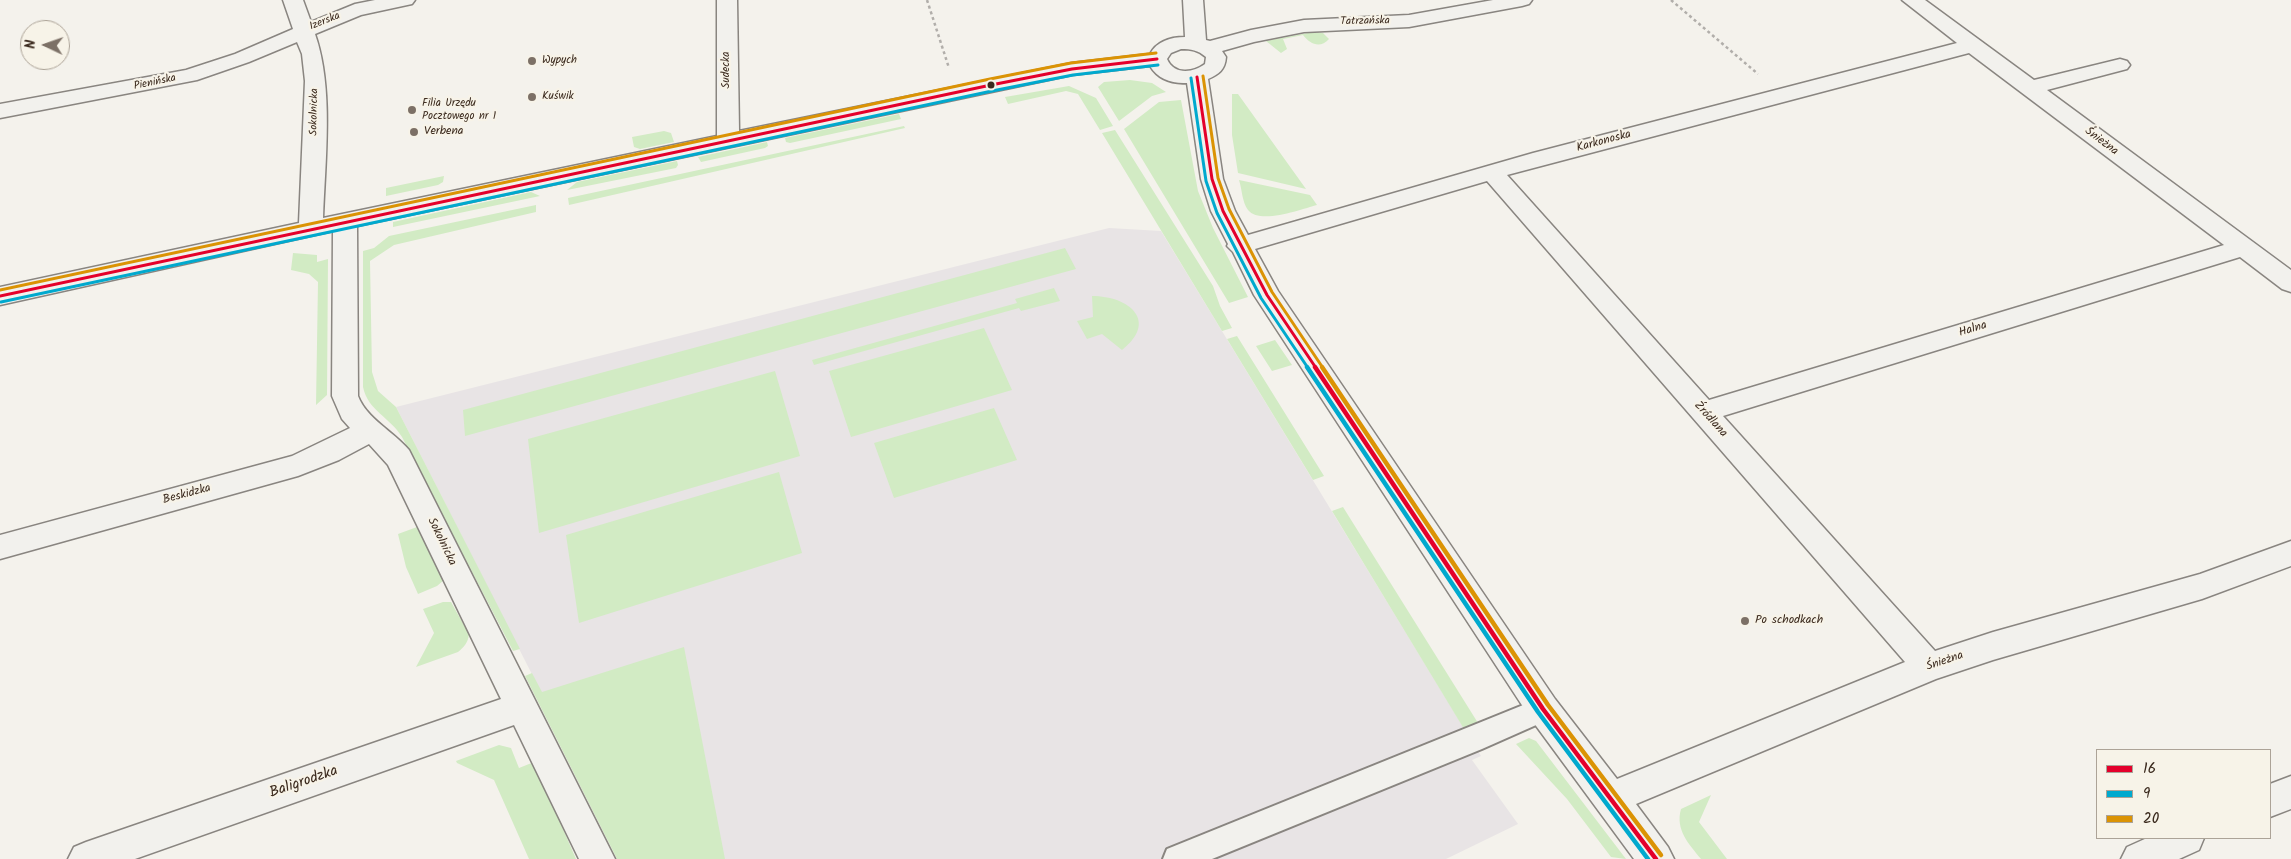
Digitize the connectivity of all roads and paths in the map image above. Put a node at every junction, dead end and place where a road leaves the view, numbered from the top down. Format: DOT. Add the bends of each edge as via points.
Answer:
graph roads {
  1 [pos="293,0"];
  2 [pos="405,0"];
  3 [pos="728,0"];
  4 [pos="927,0"];
  5 [pos="1193,0"];
  6 [pos="1522,0"];
  7 [pos="1671,0"];
  8 [pos="1912,0"];
  9 [pos="304,30"];
  10 [pos="1202,46"];
  11 [pos="1971,46"];
  12 [pos="1157,59"];
  13 [pos="2120,65"];
  14 [pos="1197,77"];
  15 [pos="2029,88"];
  16 [pos="958,92"];
  17 [pos="1782,95"];
  18 [pos="0,111"];
  19 [pos="728,140"];
  20 [pos="1491,172"];
  21 [pos="344,221"];
  22 [pos="311,228"];
  23 [pos="1239,246"];
  24 [pos="2243,248"];
  25 [pos="2291,284"];
  26 [pos="0,296"];
  27 [pos="1703,412"];
  28 [pos="369,431"];
  29 [pos="0,546"];
  30 [pos="2291,553"];
  31 [pos="1929,667"];
  32 [pos="522,707"];
  33 [pos="1543,709"];
  34 [pos="2291,792"];
  35 [pos="1609,799"];
  36 [pos="2271,801"];
  37 [pos="2185,839"];
  38 [pos="86,859"];
  39 [pos="597,859"];
  40 [pos="1177,859"];
  41 [pos="1656,859"];
  42 [pos="2139,859"];
  1 -- 9 [label="street, Sokolnicka"];
  2 -- 9 [label="street, Izerska" via="355,10"];
  3 -- 19 [label="street, Sudecka"];
  4 -- 16 [label="path"];
  5 -- 10 [label="street"];
  6 -- 10 [label="street, Tatrzańska" via="1410,21 1304,26"];
  7 -- 17 [label="path"];
  8 -- 11 [label="street, Śnieżna"];
  9 -- 18 [label="street, Pienińska" via="242,58 190,76"];
  9 -- 22 [label="street, Sokolnicka" via="316,81"];
  10 -- 12 [label="street" via="1178,43 1163,49"];
  10 -- 14 [label="street" via="1213,52 1217,62 1211,71"];
  11 -- 15 [label="street, Śnieżna"];
  11 -- 17 [label="street, Karkonoska"];
  12 -- 14 [label="street" via="1158,65 1169,74"];
  12 -- 16 [label="street" via="1072,69"];
  13 -- 15 [label="street"];
  14 -- 23 [label="street" via="1212,179"];
  15 -- 24 [label="street, Śnieżna"];
  16 -- 19 [label="street"];
  17 -- 20 [label="street, Karkonoska"];
  19 -- 21 [label="street"];
  20 -- 23 [label="street, Karkonoska"];
  20 -- 27 [label="street, Źródlana"];
  21 -- 22 [label="street"];
  21 -- 28 [label="street, Sokolnicka" via="345,396 349,410"];
  22 -- 26 [label="street"];
  23 -- 33 [label="street" via="1266,295"];
  24 -- 25 [label="street, Śnieżna"];
  24 -- 27 [label="street, Halna"];
  27 -- 31 [label="street, Źródlana"];
  28 -- 29 [label="street, Beskidzka" via="298,465"];
  28 -- 32 [label="street, Sokolnicka" via="399,458"];
  30 -- 31 [label="street, Śnieżna" via="2202,586"];
  31 -- 35 [label="street, Śnieżna"];
  32 -- 38 [label="street, Baligrodzka"];
  32 -- 39 [label="street, Sokolnicka"];
  33 -- 35 [label="street"];
  33 -- 40 [label="lane"];
  34 -- 36 [label="street"];
  35 -- 41 [label="street"];
  37 -- 42 [label="street"];
}
